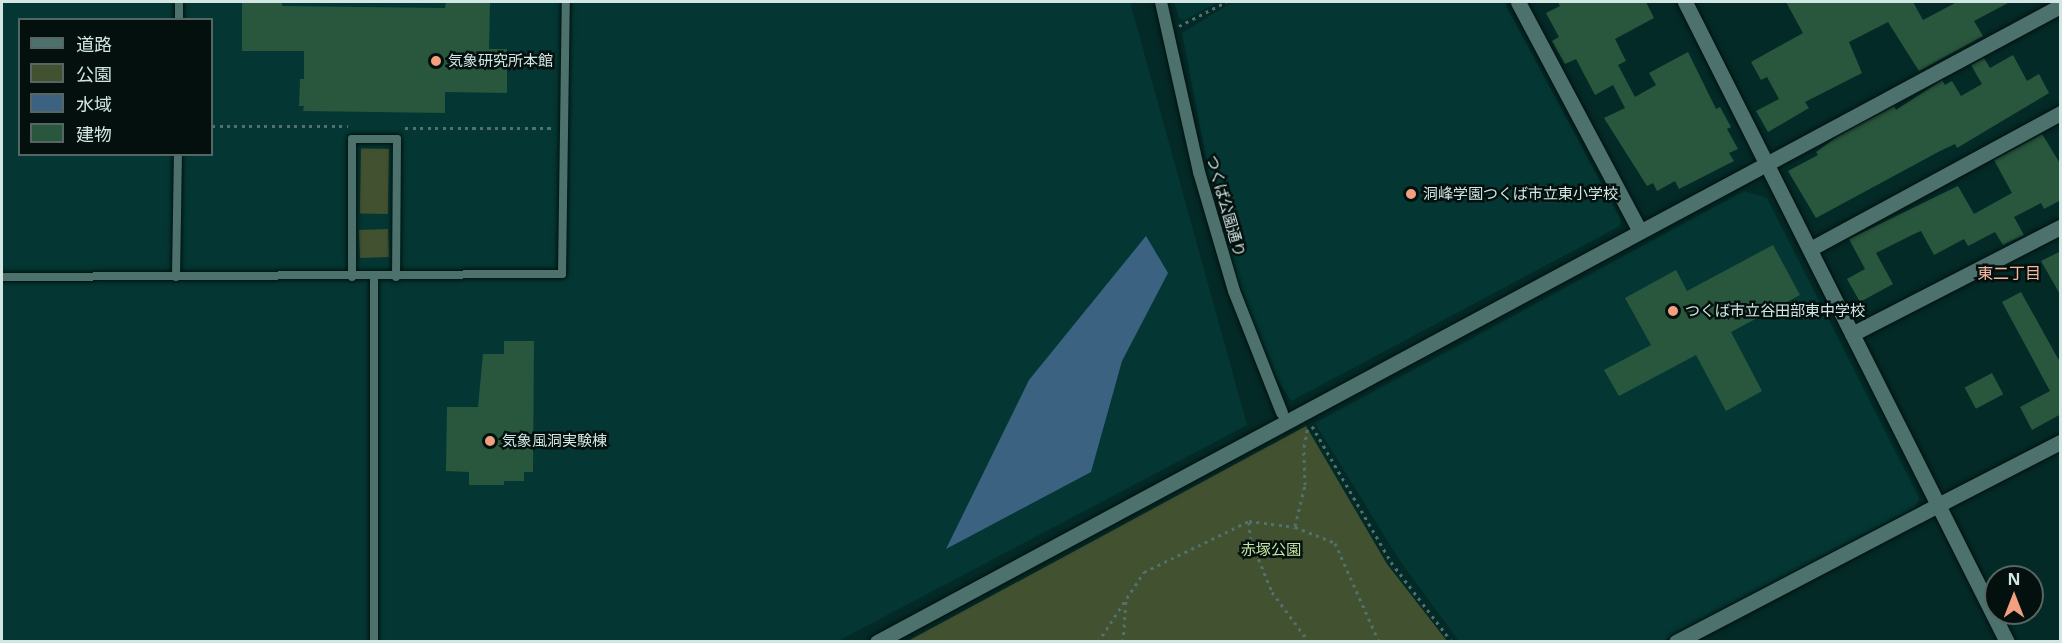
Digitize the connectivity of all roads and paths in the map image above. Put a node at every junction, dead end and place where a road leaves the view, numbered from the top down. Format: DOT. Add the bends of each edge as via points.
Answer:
graph roads {
  1 [pos="179,2"];
  2 [pos="566,2"];
  3 [pos="1161,2"];
  4 [pos="1226,2"];
  5 [pos="1518,2"];
  6 [pos="1685,2"];
  7 [pos="2061,6"];
  8 [pos="1166,16"];
  9 [pos="179,18"];
  10 [pos="2061,113"];
  11 [pos="213,126"];
  12 [pos="350,126"];
  13 [pos="405,128"];
  14 [pos="564,128"];
  15 [pos="177,156"];
  16 [pos="1767,162"];
  17 [pos="2061,227"];
  18 [pos="1640,231"];
  19 [pos="1810,249"];
  20 [pos="2,277"];
  21 [pos="176,277"];
  22 [pos="352,277"];
  23 [pos="374,277"];
  24 [pos="396,277"];
  25 [pos="1852,334"];
  26 [pos="1282,413"];
  27 [pos="2061,442"];
  28 [pos="1940,504"];
  29 [pos="1249,521"];
  30 [pos="1295,527"];
  31 [pos="1126,599"];
  32 [pos="884,640"];
  33 [pos="374,642"];
  34 [pos="1098,642"];
  35 [pos="1123,642"];
  36 [pos="1309,642"];
  37 [pos="1379,642"];
  38 [pos="1452,642"];
  39 [pos="1676,642"];
  40 [pos="2007,642"];
  1 -- 9 [label="lane"];
  2 -- 14 [label="lane"];
  3 -- 8 [label="street, つくば公園通り"];
  4 -- 8 [label="path" via="1180,27"];
  5 -- 18 [label="street"];
  6 -- 16 [label="street"];
  7 -- 16 [label="street"];
  8 -- 26 [label="street, つくば公園通り" via="1205,194 1234,291"];
  10 -- 19 [label="street"];
  11 -- 12 [label="path"];
  13 -- 14 [label="path"];
  14 -- 24 [label="lane" via="562,274"];
  15 -- 21 [label="lane"];
  16 -- 18 [label="street"];
  16 -- 19 [label="street"];
  17 -- 25 [label="street"];
  18 -- 32 [label="street"];
  19 -- 25 [label="street"];
  20 -- 21 [label="lane"];
  21 -- 22 [label="lane"];
  22 -- 23 [label="lane"];
  22 -- 24 [label="lane" via="352,139 397,139"];
  23 -- 24 [label="lane"];
  23 -- 33 [label="lane"];
  25 -- 28 [label="street"];
  27 -- 28 [label="street"];
  28 -- 39 [label="street"];
  28 -- 40 [label="street"];
  29 -- 30 [label="path"];
  29 -- 31 [label="path" via="1144,572"];
  29 -- 36 [label="path" via="1250,538 1272,592"];
  30 -- 37 [label="path" via="1335,543"];
  30 -- 38 [label="path" via="1305,485 1304,447 1309,422 1391,562"];
  31 -- 34 [label="path"];
  31 -- 35 [label="path"];
}
